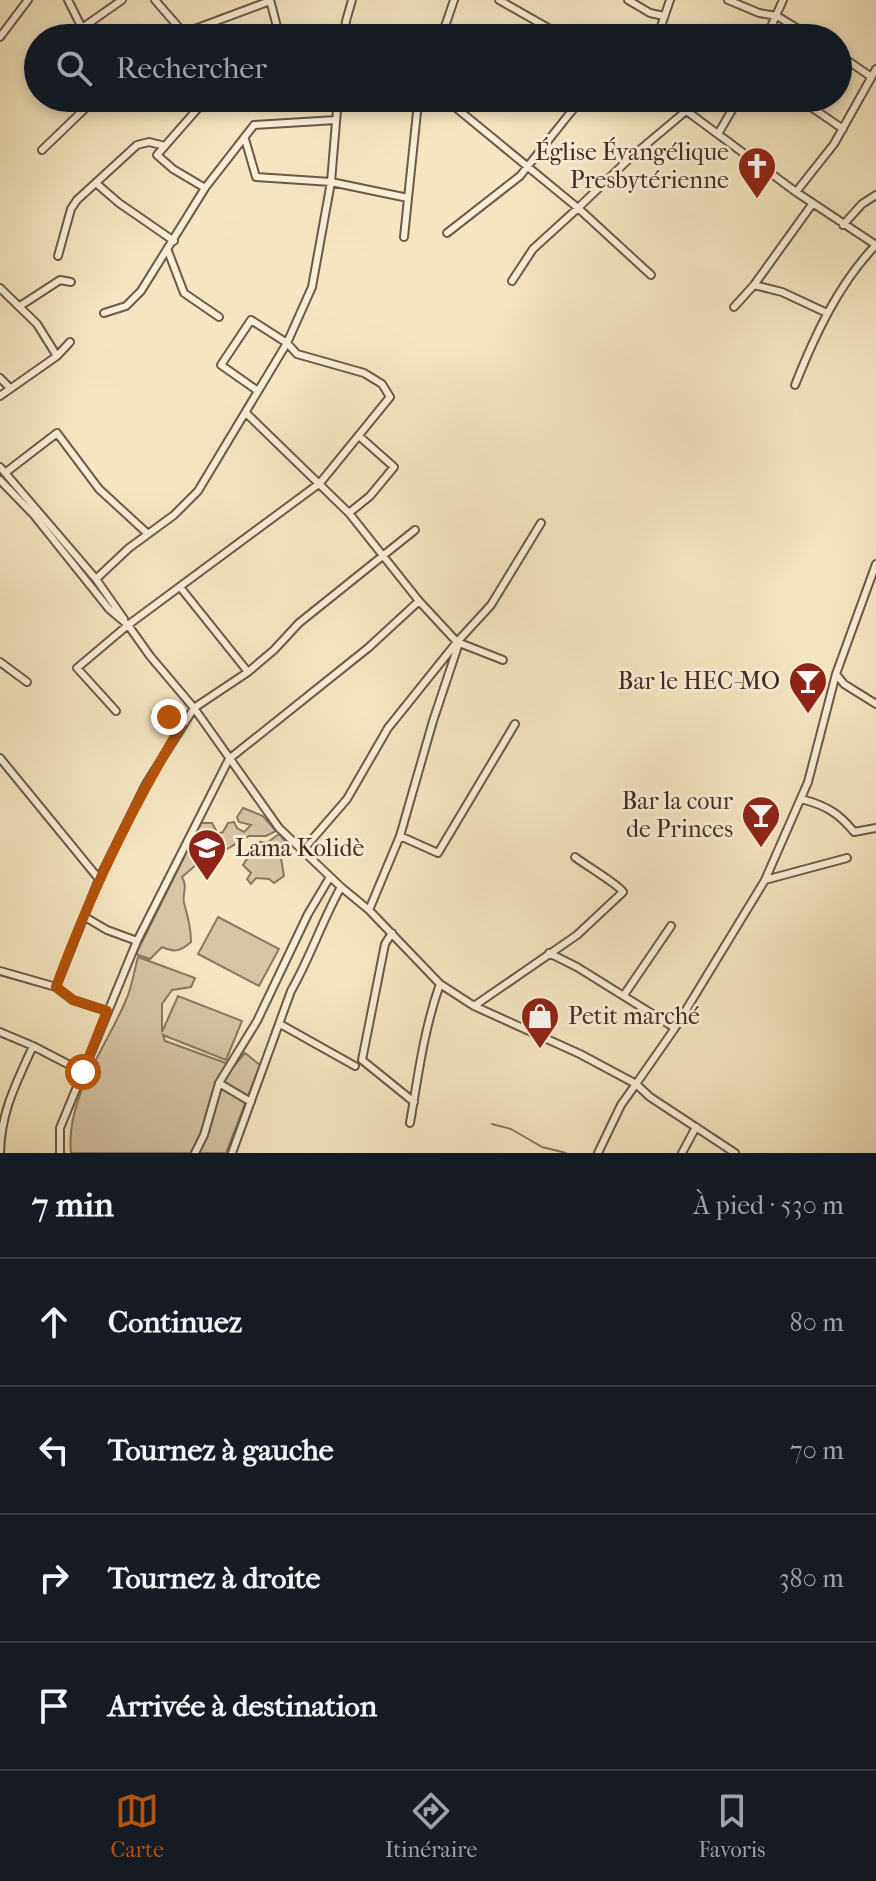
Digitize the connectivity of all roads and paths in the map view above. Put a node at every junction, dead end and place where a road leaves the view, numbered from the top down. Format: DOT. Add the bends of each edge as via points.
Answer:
graph roads {
  1 [pos="28,0"];
  2 [pos="68,0"];
  3 [pos="122,0"];
  4 [pos="155,0"];
  5 [pos="270,0"];
  6 [pos="352,0"];
  7 [pos="454,0"];
  8 [pos="492,0"];
  9 [pos="499,0"];
  10 [pos="628,0"];
  11 [pos="670,0"];
  12 [pos="728,0"];
  13 [pos="783,0"];
  14 [pos="510,3"];
  15 [pos="664,16"];
  16 [pos="777,16"];
  17 [pos="80,24"];
  18 [pos="88,24"];
  19 [pos="176,24"];
  20 [pos="212,24"];
  21 [pos="276,24"];
  22 [pos="346,24"];
  23 [pos="446,24"];
  24 [pos="534,24"];
  25 [pos="544,24"];
  26 [pos="661,24"];
  27 [pos="773,24"];
  28 [pos="790,24"];
  29 [pos="0,37"];
  30 [pos="852,64"];
  31 [pos="876,69"];
  32 [pos="870,76"];
  33 [pos="852,111"];
  34 [pos="81,112"];
  35 [pos="195,112"];
  36 [pos="337,112"];
  37 [pos="417,112"];
  38 [pos="461,112"];
  39 [pos="571,112"];
  40 [pos="685,112"];
  41 [pos="687,112"];
  42 [pos="731,112"];
  43 [pos="818,112"];
  44 [pos="852,112"];
  45 [pos="336,120"];
  46 [pos="843,129"];
  47 [pos="718,134"];
  48 [pos="245,139"];
  49 [pos="165,146"];
  50 [pos="42,150"];
  51 [pos="527,166"];
  52 [pos="331,182"];
  53 [pos="97,184"];
  54 [pos="205,188"];
  55 [pos="796,192"];
  56 [pos="876,195"];
  57 [pos="408,198"];
  58 [pos="813,203"];
  59 [pos="578,208"];
  60 [pos="843,225"];
  61 [pos="447,233"];
  62 [pos="404,237"];
  63 [pos="174,241"];
  64 [pos="168,251"];
  65 [pos="58,256"];
  66 [pos="651,275"];
  67 [pos="512,281"];
  68 [pos="71,282"];
  69 [pos="754,285"];
  70 [pos="0,288"];
  71 [pos="20,306"];
  72 [pos="734,307"];
  73 [pos="104,313"];
  74 [pos="827,313"];
  75 [pos="219,317"];
  76 [pos="70,342"];
  77 [pos="287,343"];
  78 [pos="57,356"];
  79 [pos="0,378"];
  80 [pos="795,385"];
  81 [pos="10,388"];
  82 [pos="258,391"];
  83 [pos="0,396"];
  84 [pos="246,413"];
  85 [pos="359,436"];
  86 [pos="3,470"];
  87 [pos="0,480"];
  88 [pos="320,483"];
  89 [pos="349,513"];
  90 [pos="541,523"];
  91 [pos="415,530"];
  92 [pos="148,534"];
  93 [pos="385,556"];
  94 [pos="876,564"];
  95 [pos="96,579"];
  96 [pos="180,587"];
  97 [pos="419,601"];
  98 [pos="128,625"];
  99 [pos="458,642"];
  100 [pos="503,660"];
  101 [pos="0,662"];
  102 [pos="248,672"];
  103 [pos="836,674"];
  104 [pos="27,682"];
  105 [pos="876,704"];
  106 [pos="194,708"];
  107 [pos="116,711"];
  108 [pos="156,714"];
  109 [pos="515,724"];
  110 [pos="181,726"];
  111 [pos="0,758"];
  112 [pos="229,759"];
  113 [pos="801,799"];
  114 [pos="876,828"];
  115 [pos="400,836"];
  116 [pos="302,851"];
  117 [pos="575,857"];
  118 [pos="847,858"];
  119 [pos="330,877"];
  120 [pos="99,879"];
  121 [pos="765,880"];
  122 [pos="341,887"];
  123 [pos="369,910"];
  124 [pos="85,917"];
  125 [pos="671,926"];
  126 [pos="392,933"];
  127 [pos="137,941"];
  128 [pos="549,953"];
  129 [pos="0,971"];
  130 [pos="440,984"];
  131 [pos="56,987"];
  132 [pos="624,995"];
  133 [pos="474,1006"];
  134 [pos="107,1011"];
  135 [pos="280,1024"];
  136 [pos="675,1028"];
  137 [pos="0,1032"];
  138 [pos="33,1046"];
  139 [pos="355,1066"];
  140 [pos="83,1072"];
  141 [pos="219,1083"];
  142 [pos="636,1084"];
  143 [pos="251,1102"];
  144 [pos="414,1102"];
  145 [pos="410,1123"];
  146 [pos="696,1127"];
  147 [pos="0,1153"];
  148 [pos="60,1153"];
  149 [pos="195,1153"];
  150 [pos="232,1153"];
  151 [pos="598,1153"];
  152 [pos="682,1153"];
  153 [pos="735,1153"];
  1 -- 29 [label="street"];
  2 -- 17 [label="street"];
  3 -- 18 [label="street"];
  4 -- 19 [label="street"];
  5 -- 20 [label="street"];
  5 -- 21 [label="street"];
  6 -- 22 [label="street"];
  7 -- 23 [label="street"];
  8 -- 24 [label="street"];
  9 -- 14 [label="street"];
  10 -- 15 [label="street"];
  11 -- 15 [label="street"];
  12 -- 16 [label="street"];
  13 -- 16 [label="street"];
  14 -- 25 [label="street"];
  15 -- 26 [label="street"];
  16 -- 27 [label="street"];
  16 -- 28 [label="street"];
  30 -- 32 [label="street"];
  31 -- 32 [label="street"];
  32 -- 33 [label="street"];
  34 -- 50 [label="street"];
  35 -- 49 [label="street"];
  36 -- 45 [label="street"];
  37 -- 57 [label="street"];
  38 -- 51 [label="street"];
  39 -- 51 [label="street"];
  40 -- 59 [label="street"];
  41 -- 47 [label="street"];
  42 -- 47 [label="street"];
  43 -- 46 [label="street"];
  44 -- 46 [label="street"];
  45 -- 48 [label="street" via="254,125"];
  45 -- 52 [label="street"];
  46 -- 55 [label="street"];
  47 -- 55 [label="street"];
  48 -- 52 [label="street" via="256,177"];
  48 -- 54 [label="street"];
  49 -- 53 [label="street" via="137,145"];
  49 -- 54 [label="street" via="157,155"];
  51 -- 59 [label="street"];
  51 -- 61 [label="street"];
  52 -- 57 [label="street"];
  52 -- 77 [label="street" via="312,287"];
  53 -- 63 [label="street"];
  53 -- 65 [label="street" via="71,209"];
  54 -- 63 [label="street"];
  55 -- 58 [label="street"];
  56 -- 60 [label="street"];
  57 -- 62 [label="street"];
  58 -- 60 [label="street"];
  58 -- 69 [label="street"];
  59 -- 66 [label="street"];
  59 -- 67 [label="street" via="533,249"];
  60 -- 74 [label="street" via="876,245"];
  63 -- 64 [label="street"];
  64 -- 73 [label="street" via="126,306"];
  64 -- 75 [label="street" via="184,293"];
  68 -- 71 [label="street" via="60,280"];
  69 -- 72 [label="street"];
  69 -- 74 [label="street"];
  70 -- 71 [label="street"];
  71 -- 78 [label="street"];
  74 -- 80 [label="street"];
  76 -- 78 [label="street"];
  77 -- 82 [label="street"];
  77 -- 82 [label="street" via="251,320 221,365"];
  77 -- 85 [label="street" via="297,354 364,373 382,384 390,397"];
  78 -- 81 [label="street"];
  79 -- 81 [label="street"];
  81 -- 83 [label="street"];
  82 -- 84 [label="street"];
  84 -- 88 [label="street"];
  84 -- 92 [label="street" via="198,491"];
  85 -- 88 [label="street"];
  85 -- 89 [label="street" via="394,467"];
  86 -- 92 [label="street" via="57,433 99,489"];
  86 -- 95 [label="street"];
  87 -- 98 [label="street"];
  88 -- 89 [label="street"];
  88 -- 96 [label="street"];
  89 -- 93 [label="street"];
  90 -- 99 [label="street" via="491,605"];
  91 -- 93 [label="street"];
  92 -- 95 [label="street"];
  93 -- 97 [label="street"];
  93 -- 102 [label="street" via="299,623"];
  94 -- 103 [label="street"];
  95 -- 98 [label="street"];
  96 -- 98 [label="street"];
  96 -- 102 [label="street"];
  97 -- 99 [label="street"];
  97 -- 112 [label="street"];
  98 -- 106 [label="street"];
  98 -- 107 [label="street" via="77,668"];
  99 -- 100 [label="street"];
  99 -- 115 [label="street"];
  99 -- 116 [label="street" via="388,728 347,799"];
  101 -- 104 [label="street"];
  102 -- 106 [label="street"];
  103 -- 105 [label="street"];
  103 -- 113 [label="street"];
  106 -- 110 [label="street"];
  106 -- 112 [label="street"];
  108 -- 110 [label="street"];
  109 -- 115 [label="street" via="438,853"];
  110 -- 120 [label="street"];
  111 -- 120 [label="street"];
  112 -- 116 [label="street"];
  112 -- 127 [label="street"];
  113 -- 114 [label="street" via="827,807 854,832"];
  113 -- 121 [label="street"];
  115 -- 123 [label="street"];
  116 -- 119 [label="street"];
  117 -- 128 [label="street" via="623,892"];
  118 -- 121 [label="street"];
  119 -- 122 [label="street"];
  119 -- 141 [label="street" via="257,1021"];
  120 -- 124 [label="street"];
  121 -- 136 [label="street"];
  122 -- 123 [label="street"];
  122 -- 135 [label="street"];
  123 -- 126 [label="street"];
  124 -- 127 [label="street"];
  124 -- 131 [label="street"];
  125 -- 132 [label="street"];
  126 -- 130 [label="street"];
  126 -- 144 [label="street" via="385,944 362,1060"];
  127 -- 134 [label="street"];
  128 -- 132 [label="street"];
  128 -- 133 [label="street"];
  129 -- 131 [label="street"];
  130 -- 133 [label="street"];
  130 -- 144 [label="street"];
  131 -- 134 [label="street" via="73,1000"];
  132 -- 136 [label="street"];
  133 -- 142 [label="street"];
  134 -- 140 [label="street"];
  135 -- 139 [label="street"];
  135 -- 143 [label="street"];
  136 -- 142 [label="street"];
  137 -- 138 [label="street"];
  138 -- 140 [label="street"];
  138 -- 147 [label="street" via="6,1108"];
  140 -- 148 [label="street" via="60,1128"];
  141 -- 143 [label="street"];
  141 -- 149 [label="street"];
  142 -- 146 [label="street"];
  142 -- 151 [label="street"];
  143 -- 150 [label="street"];
  144 -- 145 [label="street"];
  146 -- 152 [label="street"];
  146 -- 153 [label="street"];
}
